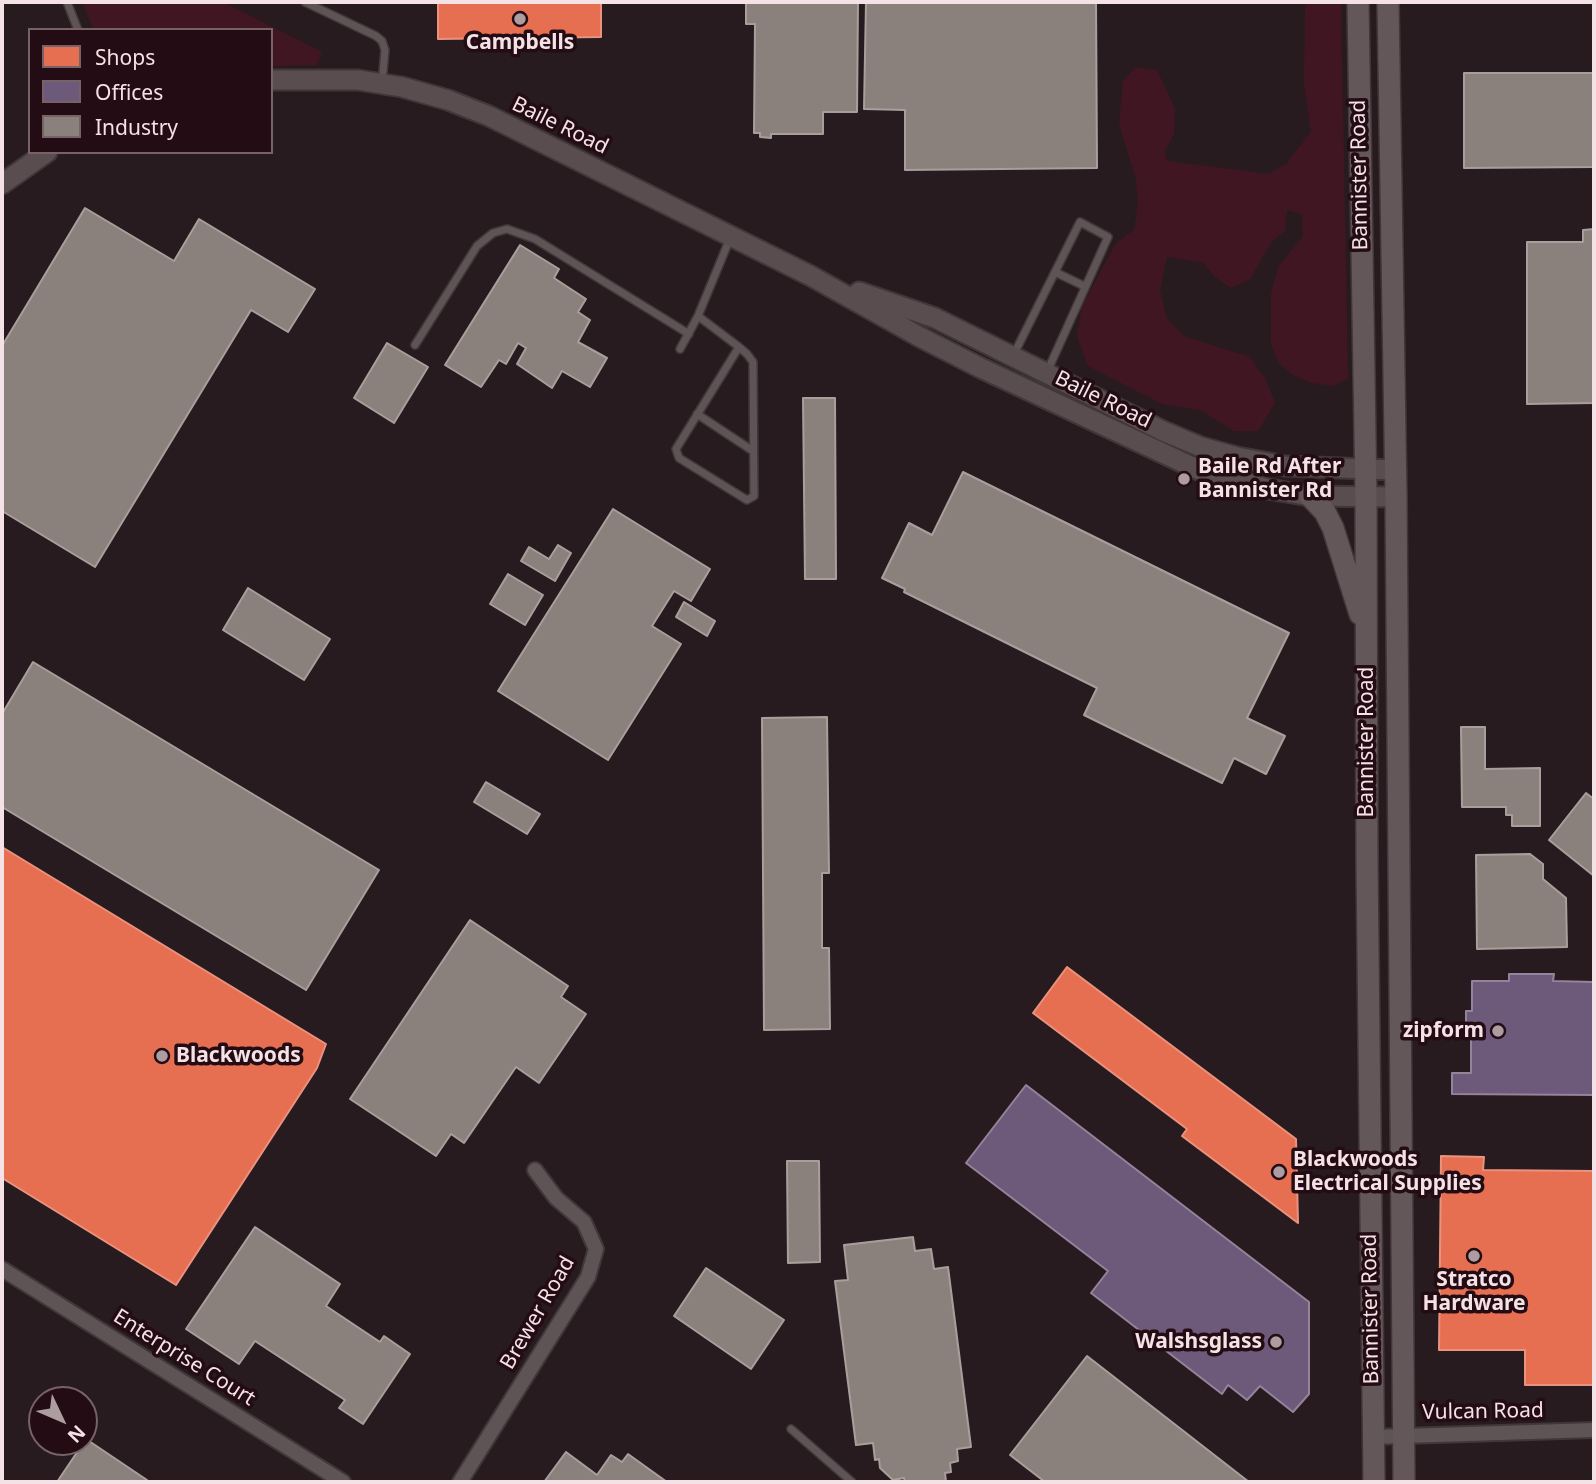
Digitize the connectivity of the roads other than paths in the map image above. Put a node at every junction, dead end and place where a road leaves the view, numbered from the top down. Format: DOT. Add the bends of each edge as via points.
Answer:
graph roads {
  1 [pos="66,2"];
  2 [pos="308,2"];
  3 [pos="1358,2"];
  4 [pos="1388,2"];
  5 [pos="77,28"];
  6 [pos="273,80"];
  7 [pos="382,84"];
  8 [pos="44,154"];
  9 [pos="2,184"];
  10 [pos="731,236"];
  11 [pos="1055,271"];
  12 [pos="811,276"];
  13 [pos="1084,286"];
  14 [pos="698,316"];
  15 [pos="689,334"];
  16 [pos="415,345"];
  17 [pos="739,347"];
  18 [pos="680,349"];
  19 [pos="1013,356"];
  20 [pos="1046,373"];
  21 [pos="1004,377"];
  22 [pos="1038,393"];
  23 [pos="697,414"];
  24 [pos="753,451"];
  25 [pos="1364,469"];
  26 [pos="1396,470"];
  27 [pos="1310,496"];
  28 [pos="1396,497"];
  29 [pos="1366,498"];
  30 [pos="1366,632"];
  31 [pos="536,1170"];
  32 [pos="2,1269"];
  33 [pos="791,1429"];
  34 [pos="1594,1430"];
  35 [pos="1404,1435"];
  36 [pos="1372,1437"];
  37 [pos="343,1482"];
  38 [pos="460,1482"];
  39 [pos="852,1482"];
  40 [pos="1374,1482"];
  41 [pos="1404,1482"];
  1 -- 5 [label="lane"];
  2 -- 7 [label="lane" via="382,41"];
  3 -- 25 [label="main road, Bannister Road"];
  4 -- 26 [label="main road, Bannister Road"];
  6 -- 7 [label="street, Baile Road"];
  7 -- 10 [label="street, Baile Road" via="448,100 489,117"];
  8 -- 9 [label="street"];
  10 -- 12 [label="street, Baile Road"];
  10 -- 14 [label="lane"];
  11 -- 13 [label="lane"];
  11 -- 13 [label="lane" via="1080,222 1108,237"];
  11 -- 19 [label="lane"];
  12 -- 19 [label="street, Baile Road" via="935,318"];
  12 -- 21 [label="street, Baile Road" via="920,337"];
  13 -- 20 [label="lane"];
  14 -- 15 [label="lane"];
  14 -- 17 [label="lane"];
  15 -- 16 [label="lane" via="535,239 507,229 477,246"];
  15 -- 18 [label="lane"];
  17 -- 23 [label="lane"];
  17 -- 24 [label="lane" via="752,362"];
  19 -- 20 [label="street, Baile Road"];
  19 -- 21 [label="street"];
  20 -- 22 [label="street"];
  20 -- 25 [label="street, Baile Road" via="1201,447 1285,466"];
  21 -- 22 [label="street, Baile Road"];
  22 -- 27 [label="street, Baile Road" via="1199,470"];
  23 -- 24 [label="lane"];
  23 -- 24 [label="lane" via="676,454 747,500 754,496"];
  25 -- 26 [label="street, Baile Road"];
  25 -- 29 [label="main road, Bannister Road"];
  26 -- 28 [label="main road, Bannister Road"];
  27 -- 29 [label="street, Baile Road"];
  27 -- 30 [label="main road" via="1333,528"];
  28 -- 29 [label="street, Baile Road"];
  28 -- 35 [label="main road, Bannister Road"];
  29 -- 30 [label="main road, Bannister Road"];
  30 -- 36 [label="main road, Bannister Road"];
  31 -- 38 [label="street, Brewer Road" via="556,1198 584,1222 596,1249 588,1277"];
  32 -- 37 [label="street, Enterprise Court"];
  33 -- 39 [label="lane"];
  34 -- 35 [label="street, Vulcan Road"];
  35 -- 36 [label="street, Vulcan Road"];
  35 -- 41 [label="main road, Bannister Road"];
  36 -- 40 [label="main road, Bannister Road"];
}
